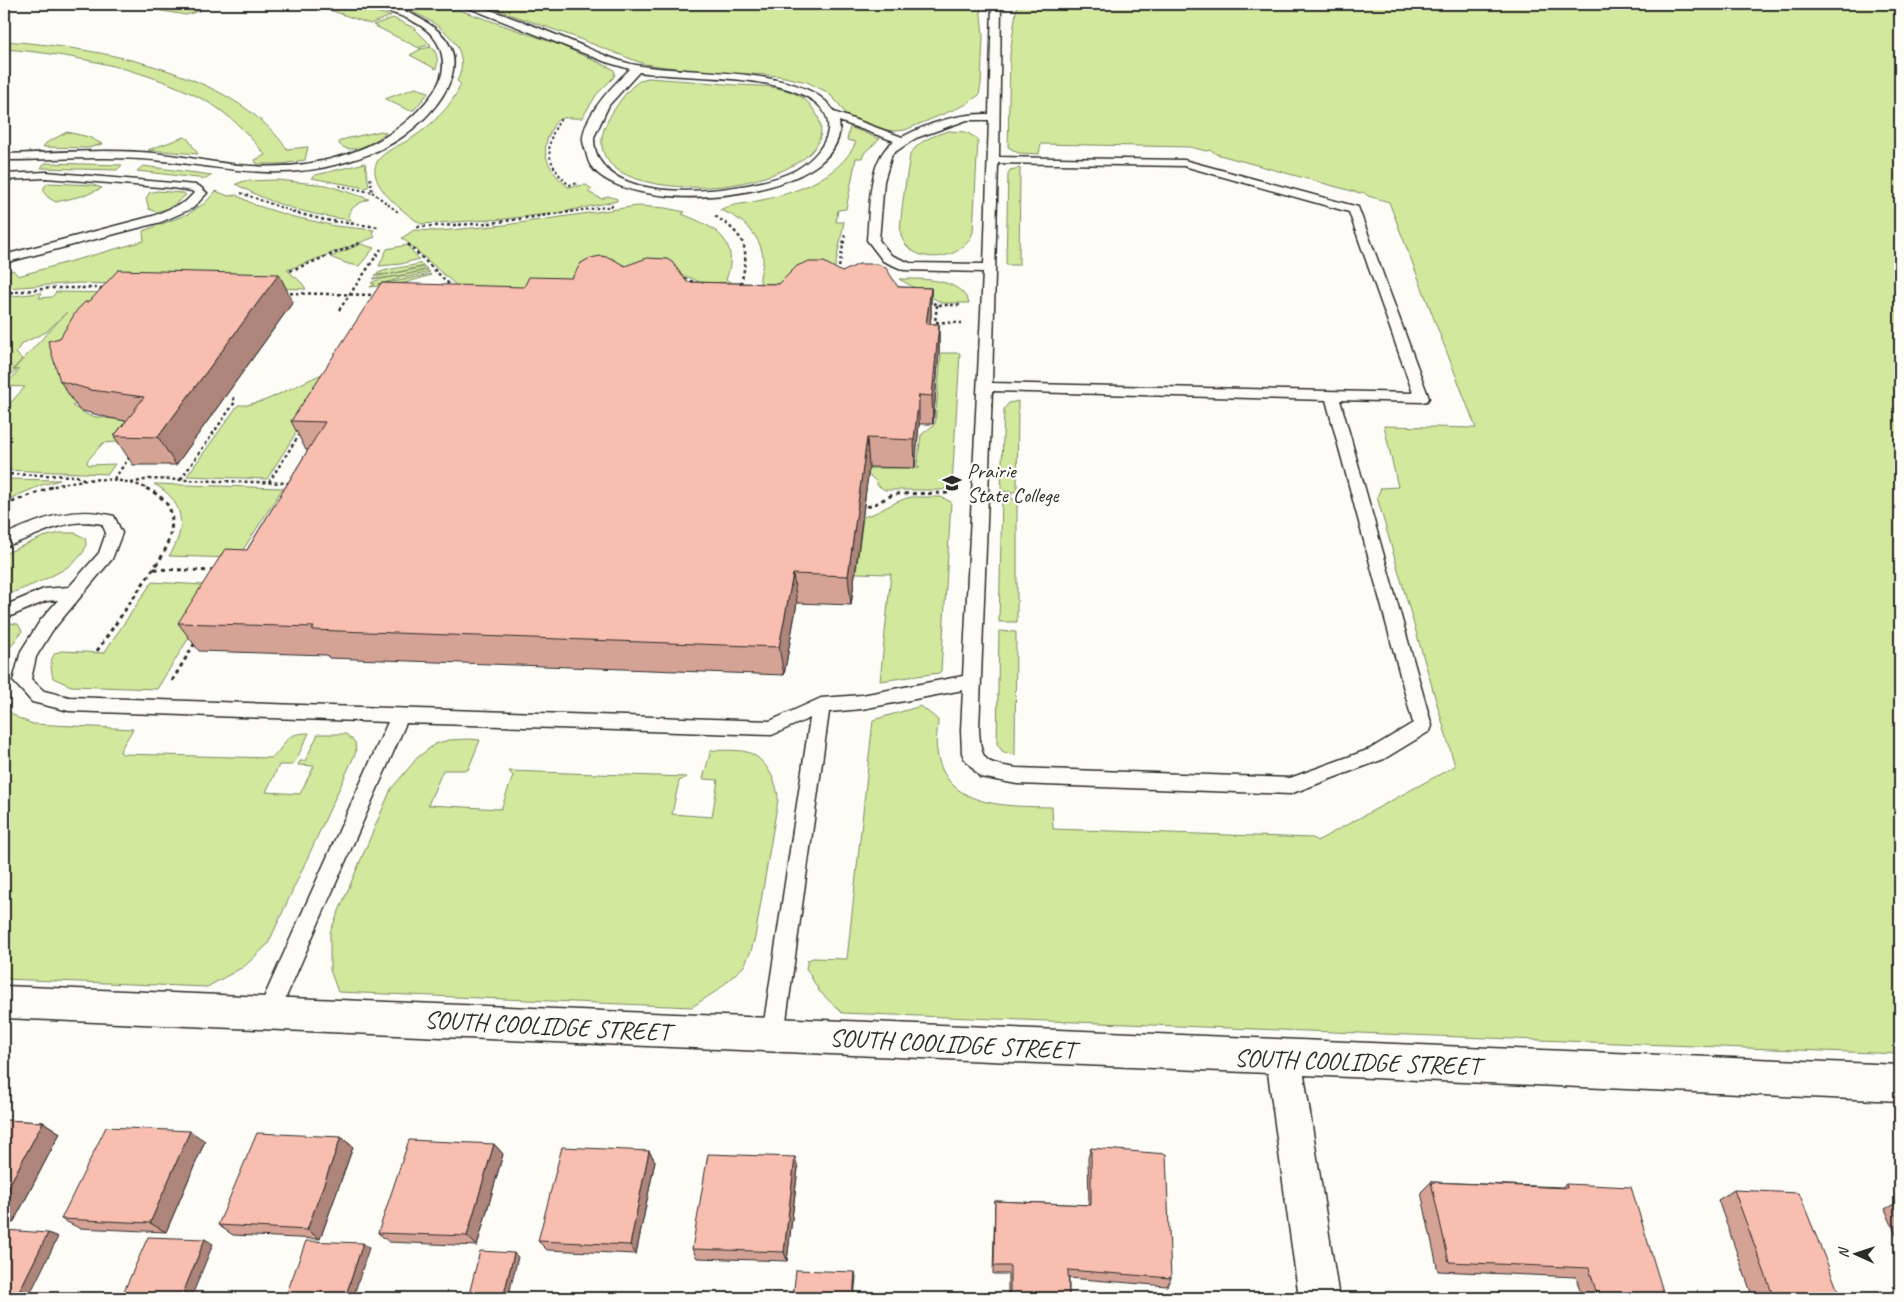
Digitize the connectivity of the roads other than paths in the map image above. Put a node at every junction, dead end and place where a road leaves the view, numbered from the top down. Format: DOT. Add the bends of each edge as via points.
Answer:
graph roads {
  1 [pos="370,4"];
  2 [pos="464,4"];
  3 [pos="996,4"];
  4 [pos="636,68"];
  5 [pos="832,115"];
  6 [pos="994,117"];
  7 [pos="903,141"];
  8 [pos="4,157"];
  9 [pos="993,160"];
  10 [pos="46,175"];
  11 [pos="4,177"];
  12 [pos="4,186"];
  13 [pos="4,259"];
  14 [pos="990,268"];
  15 [pos="985,387"];
  16 [pos="1332,396"];
  17 [pos="4,541"];
  18 [pos="75,592"];
  19 [pos="4,613"];
  20 [pos="972,681"];
  21 [pos="821,705"];
  22 [pos="401,714"];
  23 [pos="4,1002"];
  24 [pos="268,1013"];
  25 [pos="773,1035"];
  26 [pos="1284,1058"];
  27 [pos="1900,1083"];
  28 [pos="1319,1298"];
  1 -- 8 [label="lane" via="422,23 440,38 451,63 446,84 428,109 384,144 328,162 268,170 138,155"];
  2 -- 4 [label="lane"];
  3 -- 6 [label="lane"];
  4 -- 5 [label="lane" via="788,85 813,95"];
  4 -- 5 [label="lane" via="597,114 587,139 591,160 606,175 642,190 706,195 765,186 788,178 819,160 829,148 834,130"];
  5 -- 7 [label="lane"];
  6 -- 7 [label="lane" via="950,121"];
  6 -- 9 [label="lane"];
  7 -- 14 [label="lane" via="888,152 882,165 873,240 886,258 908,267"];
  9 -- 14 [label="lane"];
  9 -- 16 [label="lane" via="1184,163 1354,210 1422,398"];
  10 -- 11 [label="lane"];
  10 -- 12 [label="lane"];
  10 -- 13 [label="lane" via="172,185 195,188 201,193 189,205 157,219"];
  14 -- 15 [label="lane"];
  15 -- 16 [label="lane"];
  15 -- 20 [label="lane"];
  16 -- 20 [label="lane" via="1423,726 1377,754 1290,786 1016,776 987,771 971,753"];
  17 -- 18 [label="lane" via="57,518 92,515 108,520 114,533 106,554"];
  18 -- 19 [label="lane" via="44,595"];
  18 -- 22 [label="lane" via="46,626 27,656 22,681 38,697 70,704"];
  20 -- 21 [label="lane" via="862,702"];
  21 -- 22 [label="lane" via="772,728"];
  21 -- 25 [label="lane"];
  22 -- 24 [label="lane"];
  23 -- 24 [label="street, SOUTH COOLIDGE STREET"];
  24 -- 25 [label="street, SOUTH COOLIDGE STREET"];
  25 -- 26 [label="street, SOUTH COOLIDGE STREET"];
  26 -- 27 [label="street, SOUTH COOLIDGE STREET"];
  26 -- 28 [label="street"];
}
